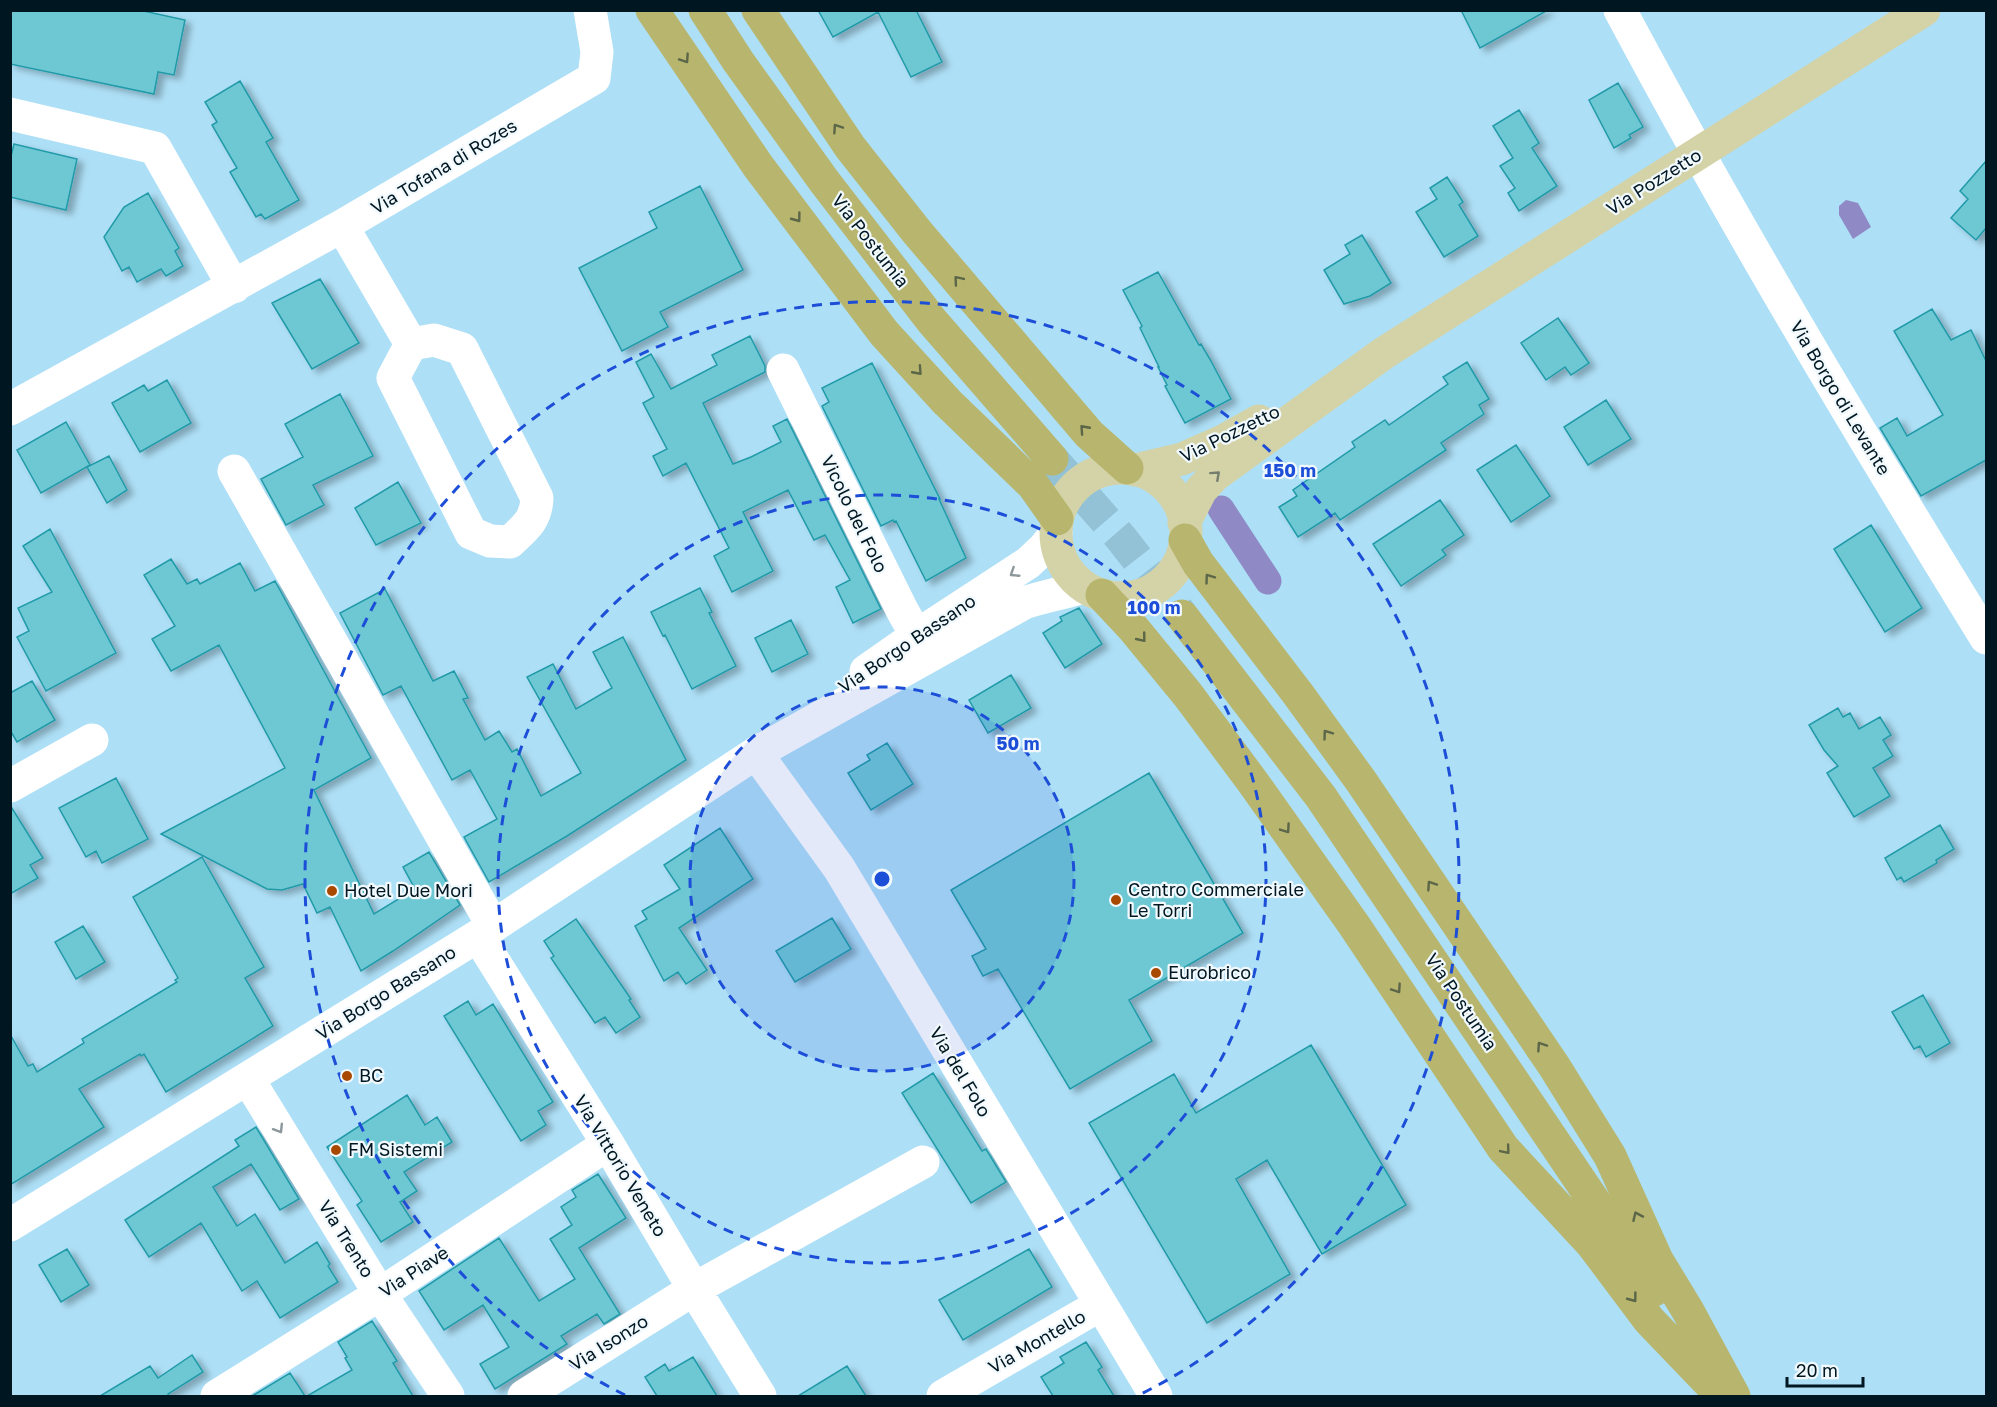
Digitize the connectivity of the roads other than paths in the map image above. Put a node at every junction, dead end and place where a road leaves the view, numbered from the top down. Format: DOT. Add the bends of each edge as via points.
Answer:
graph roads {
  1 [pos="590,10"];
  2 [pos="652,10"];
  3 [pos="705,10"];
  4 [pos="758,10"];
  5 [pos="1620,10"];
  6 [pos="1924,10"];
  7 [pos="10,114"];
  8 [pos="1699,153"];
  9 [pos="342,226"];
  10 [pos="234,287"];
  11 [pos="411,344"];
  12 [pos="1384,353"];
  13 [pos="783,370"];
  14 [pos="10,409"];
  15 [pos="1052,459"];
  16 [pos="1131,469"];
  17 [pos="234,471"];
  18 [pos="1057,526"];
  19 [pos="1185,531"];
  20 [pos="1093,591"];
  21 [pos="1182,616"];
  22 [pos="1986,638"];
  23 [pos="922,646"];
  24 [pos="92,740"];
  25 [pos="756,753"];
  26 [pos="10,786"];
  27 [pos="486,931"];
  28 [pos="248,1079"];
  29 [pos="608,1144"];
  30 [pos="923,1162"];
  31 [pos="10,1225"];
  32 [pos="694,1289"];
  33 [pos="380,1294"];
  34 [pos="1100,1305"];
  35 [pos="217,1396"];
  36 [pos="448,1396"];
  37 [pos="524,1396"];
  38 [pos="760,1396"];
  39 [pos="943,1396"];
  40 [pos="1156,1396"];
  41 [pos="1722,1396"];
  42 [pos="1728,1396"];
  43 [pos="1734,1396"];
  1 -- 9 [label="street, Via Tofana di Rozes" via="597,52 594,78"];
  2 -- 18 [label="highway, one-way" via="758,166 884,333 946,402 1033,485"];
  3 -- 15 [label="highway, Via Postumia" via="838,199 932,321"];
  16 -- 4 [label="highway, one-way" via="1089,434 917,232 850,147"];
  5 -- 8 [label="street, Via Borgo di Levante"];
  6 -- 8 [label="main road, Via Pozzetto"];
  7 -- 10 [label="street" via="155,148"];
  8 -- 12 [label="main road, Via Pozzetto"];
  8 -- 22 [label="street, Via Borgo di Levante" via="1876,459"];
  9 -- 10 [label="street, Via Tofana di Rozes"];
  9 -- 11 [label="street"];
  10 -- 14 [label="street, Via Tofana di Rozes"];
  11 -- 11 [label="street" via="393,378 471,533 490,541 510,542 527,527 536,511 537,498 462,349 434,340"];
  12 -- 16 [label="main road, Via Pozzetto" via="1225,440 1182,459"];
  19 -- 12 [label="main road, Via Pozzetto, one-way" via="1201,490 1215,475"];
  13 -- 23 [label="street, Vicolo del Folo"];
  16 -- 18 [label="main road, Via Borgo Bassano" via="1108,469 1075,486 1064,501"];
  16 -- 19 [label="main road" via="1150,475 1168,489 1180,508"];
  17 -- 27 [label="street, Via Vittorio Veneto"];
  18 -- 20 [label="main road" via="1060,557 1070,574"];
  18 -- 23 [label="street, Via Borgo Bassano, one-way" via="1044,548 1028,563"];
  19 -- 20 [label="main road, Via Borgo Bassano" via="1180,558 1156,587 1121,598"];
  43 -- 19 [label="highway, one-way" via="1657,1260 1610,1156 1554,1066 1361,781 1198,563"];
  20 -- 23 [label="street, Via Borgo Bassano" via="1024,603"];
  20 -- 41 [label="highway, one-way" via="1133,628 1252,781 1503,1148 1592,1244 1649,1320"];
  21 -- 42 [label="highway, Via Postumia" via="1321,797"];
  23 -- 25 [label="street, Via Borgo Bassano"];
  24 -- 26 [label="street"];
  25 -- 27 [label="street, Via Borgo Bassano"];
  25 -- 34 [label="street, Via del Folo" via="839,867"];
  27 -- 28 [label="street, Via Borgo Bassano"];
  27 -- 29 [label="street, Via Vittorio Veneto"];
  28 -- 31 [label="street, Via Borgo Bassano"];
  28 -- 33 [label="street, Via Trento, one-way"];
  29 -- 32 [label="street, Via Vittorio Veneto"];
  29 -- 33 [label="street, Via Piave"];
  30 -- 32 [label="street, Via Isonzo"];
  32 -- 37 [label="street, Via Isonzo"];
  32 -- 38 [label="street, Via Vittorio Veneto"];
  33 -- 35 [label="street, Via Piave"];
  33 -- 36 [label="street, Via Trento"];
  34 -- 39 [label="street, Via Montello"];
  34 -- 40 [label="street, Via del Folo"];
}
